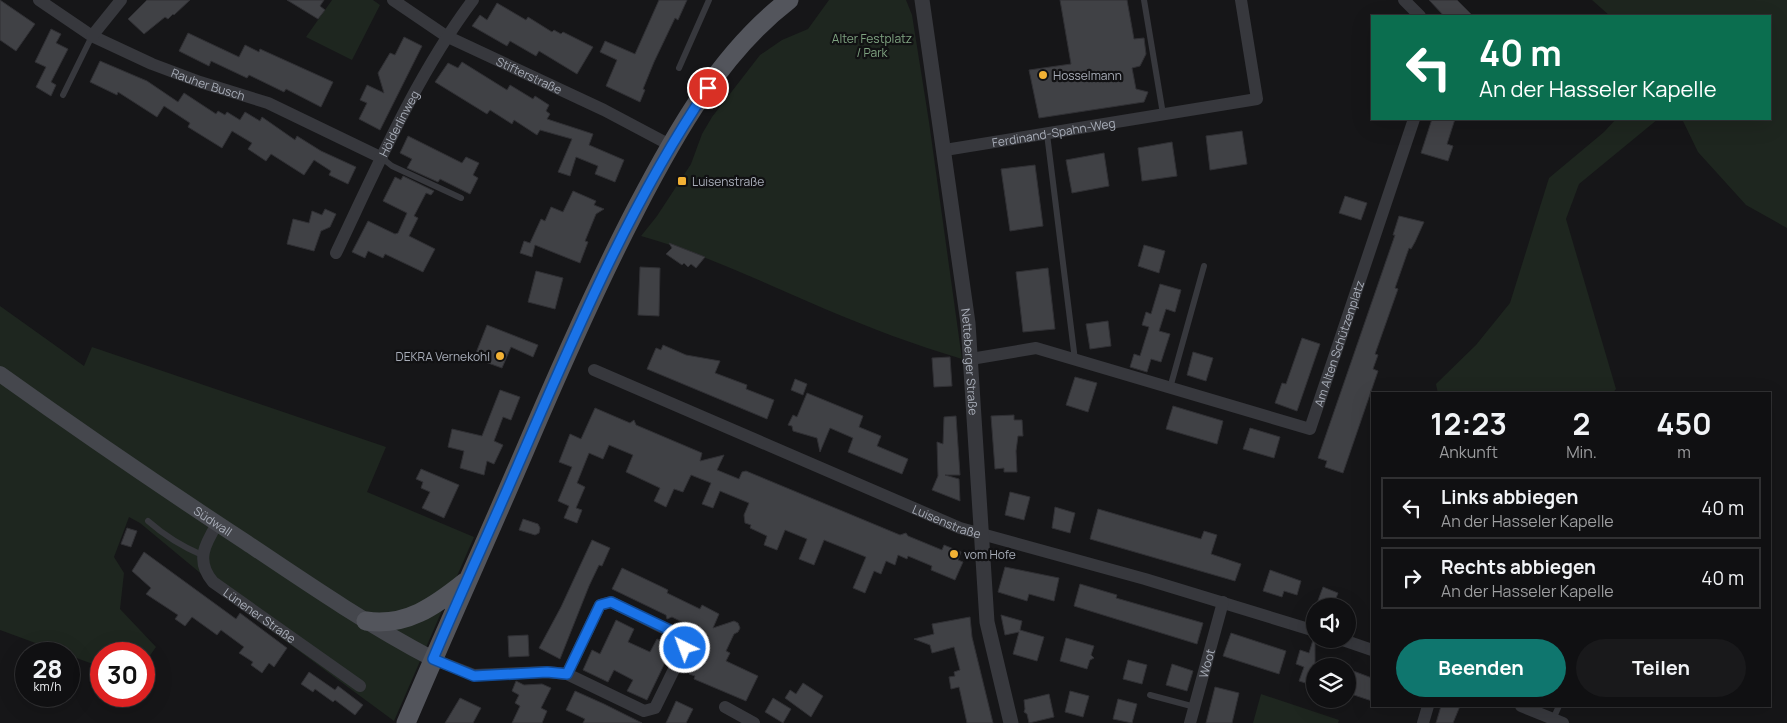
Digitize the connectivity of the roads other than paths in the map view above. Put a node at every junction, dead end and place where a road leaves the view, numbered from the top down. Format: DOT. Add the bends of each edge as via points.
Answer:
graph roads {
  1 [pos="38,0"];
  2 [pos="121,0"];
  3 [pos="393,0"];
  4 [pos="474,0"];
  5 [pos="709,0"];
  6 [pos="789,0"];
  7 [pos="922,0"];
  8 [pos="1144,0"];
  9 [pos="1241,0"];
  10 [pos="1404,0"];
  11 [pos="1419,15"];
  12 [pos="92,36"];
  13 [pos="446,36"];
  14 [pos="679,68"];
  15 [pos="63,95"];
  16 [pos="1163,114"];
  17 [pos="1414,120"];
  18 [pos="1047,134"];
  19 [pos="670,145"];
  20 [pos="945,150"];
  21 [pos="382,158"];
  22 [pos="461,198"];
  23 [pos="336,253"];
  24 [pos="1204,266"];
  25 [pos="971,359"];
  26 [pos="1075,360"];
  27 [pos="594,370"];
  28 [pos="0,374"];
  29 [pos="1170,388"];
  30 [pos="148,520"];
  31 [pos="217,524"];
  32 [pos="981,535"];
  33 [pos="202,555"];
  34 [pos="468,579"];
  35 [pos="1223,602"];
  36 [pos="366,621"];
  37 [pos="1306,628"];
  38 [pos="1356,644"];
  39 [pos="1371,650"];
  40 [pos="433,659"];
  41 [pos="567,674"];
  42 [pos="360,686"];
  43 [pos="1150,695"];
  44 [pos="725,707"];
  45 [pos="1194,707"];
  46 [pos="1428,707"];
  47 [pos="1523,707"];
  48 [pos="1558,707"];
  49 [pos="1556,722"];
  50 [pos="406,723"];
  51 [pos="754,723"];
  52 [pos="1012,723"];
  53 [pos="1190,723"];
  54 [pos="1423,723"];
  1 -- 12 [label="street, Rauher Busch"];
  2 -- 12 [label="street"];
  3 -- 13 [label="street, Stifterstraße"];
  4 -- 13 [label="street, Hölderlinweg"];
  5 -- 14 [label="lane"];
  6 -- 19 [label="main road" via="747,40 717,75"];
  7 -- 20 [label="street, Netteberger Straße"];
  8 -- 16 [label="lane"];
  9 -- 16 [label="street, Ferdinand-Spahn-Weg" via="1257,99"];
  10 -- 11 [label="street"];
  12 -- 15 [label="lane"];
  12 -- 21 [label="street, Rauher Busch" via="152,64 268,103"];
  13 -- 19 [label="street, Stifterstraße" via="604,110"];
  13 -- 21 [label="street, Hölderlinweg"];
  16 -- 18 [label="street, Ferdinand-Spahn-Weg"];
  17 -- 29 [label="street, Am Alten Schützenplatz" via="1310,429"];
  18 -- 20 [label="street, Ferdinand-Spahn-Weg"];
  18 -- 26 [label="lane"];
  19 -- 34 [label="main road" via="599,284"];
  20 -- 25 [label="street, Netteberger Straße"];
  21 -- 22 [label="lane" via="392,166"];
  21 -- 23 [label="street, Hölderlinweg"];
  24 -- 29 [label="lane"];
  25 -- 26 [label="street, Am Alten Schützenplatz" via="1036,348"];
  25 -- 32 [label="street, Netteberger Straße"];
  26 -- 29 [label="street, Am Alten Schützenplatz"];
  27 -- 32 [label="street, Luisenstraße"];
  28 -- 31 [label="main road, Südwall"];
  30 -- 33 [label="lane" via="182,547"];
  31 -- 33 [label="street"];
  31 -- 36 [label="main road, Südwall"];
  32 -- 35 [label="street, Luisenstraße"];
  32 -- 52 [label="street, Netteberger Straße" via="987,622"];
  33 -- 42 [label="street, Lünener Straße" via="204,570 212,582"];
  34 -- 36 [label="main road" via="421,613 392,621"];
  34 -- 40 [label="main road"];
  35 -- 37 [label="street, Luisenstraße"];
  35 -- 45 [label="street, Woot"];
  36 -- 40 [label="main road, Südwall"];
  38 -- 39 [label="street"];
  40 -- 41 [label="street" via="474,676"];
  40 -- 50 [label="main road"];
  41 -- 41 [label="street" via="644,711 655,708 685,648 682,636 611,602 600,605"];
  43 -- 45 [label="lane"];
  44 -- 51 [label="street"];
  45 -- 53 [label="street, Woot"];
  46 -- 54 [label="street"];
  47 -- 49 [label="street"];
  48 -- 49 [label="lane"];
}
